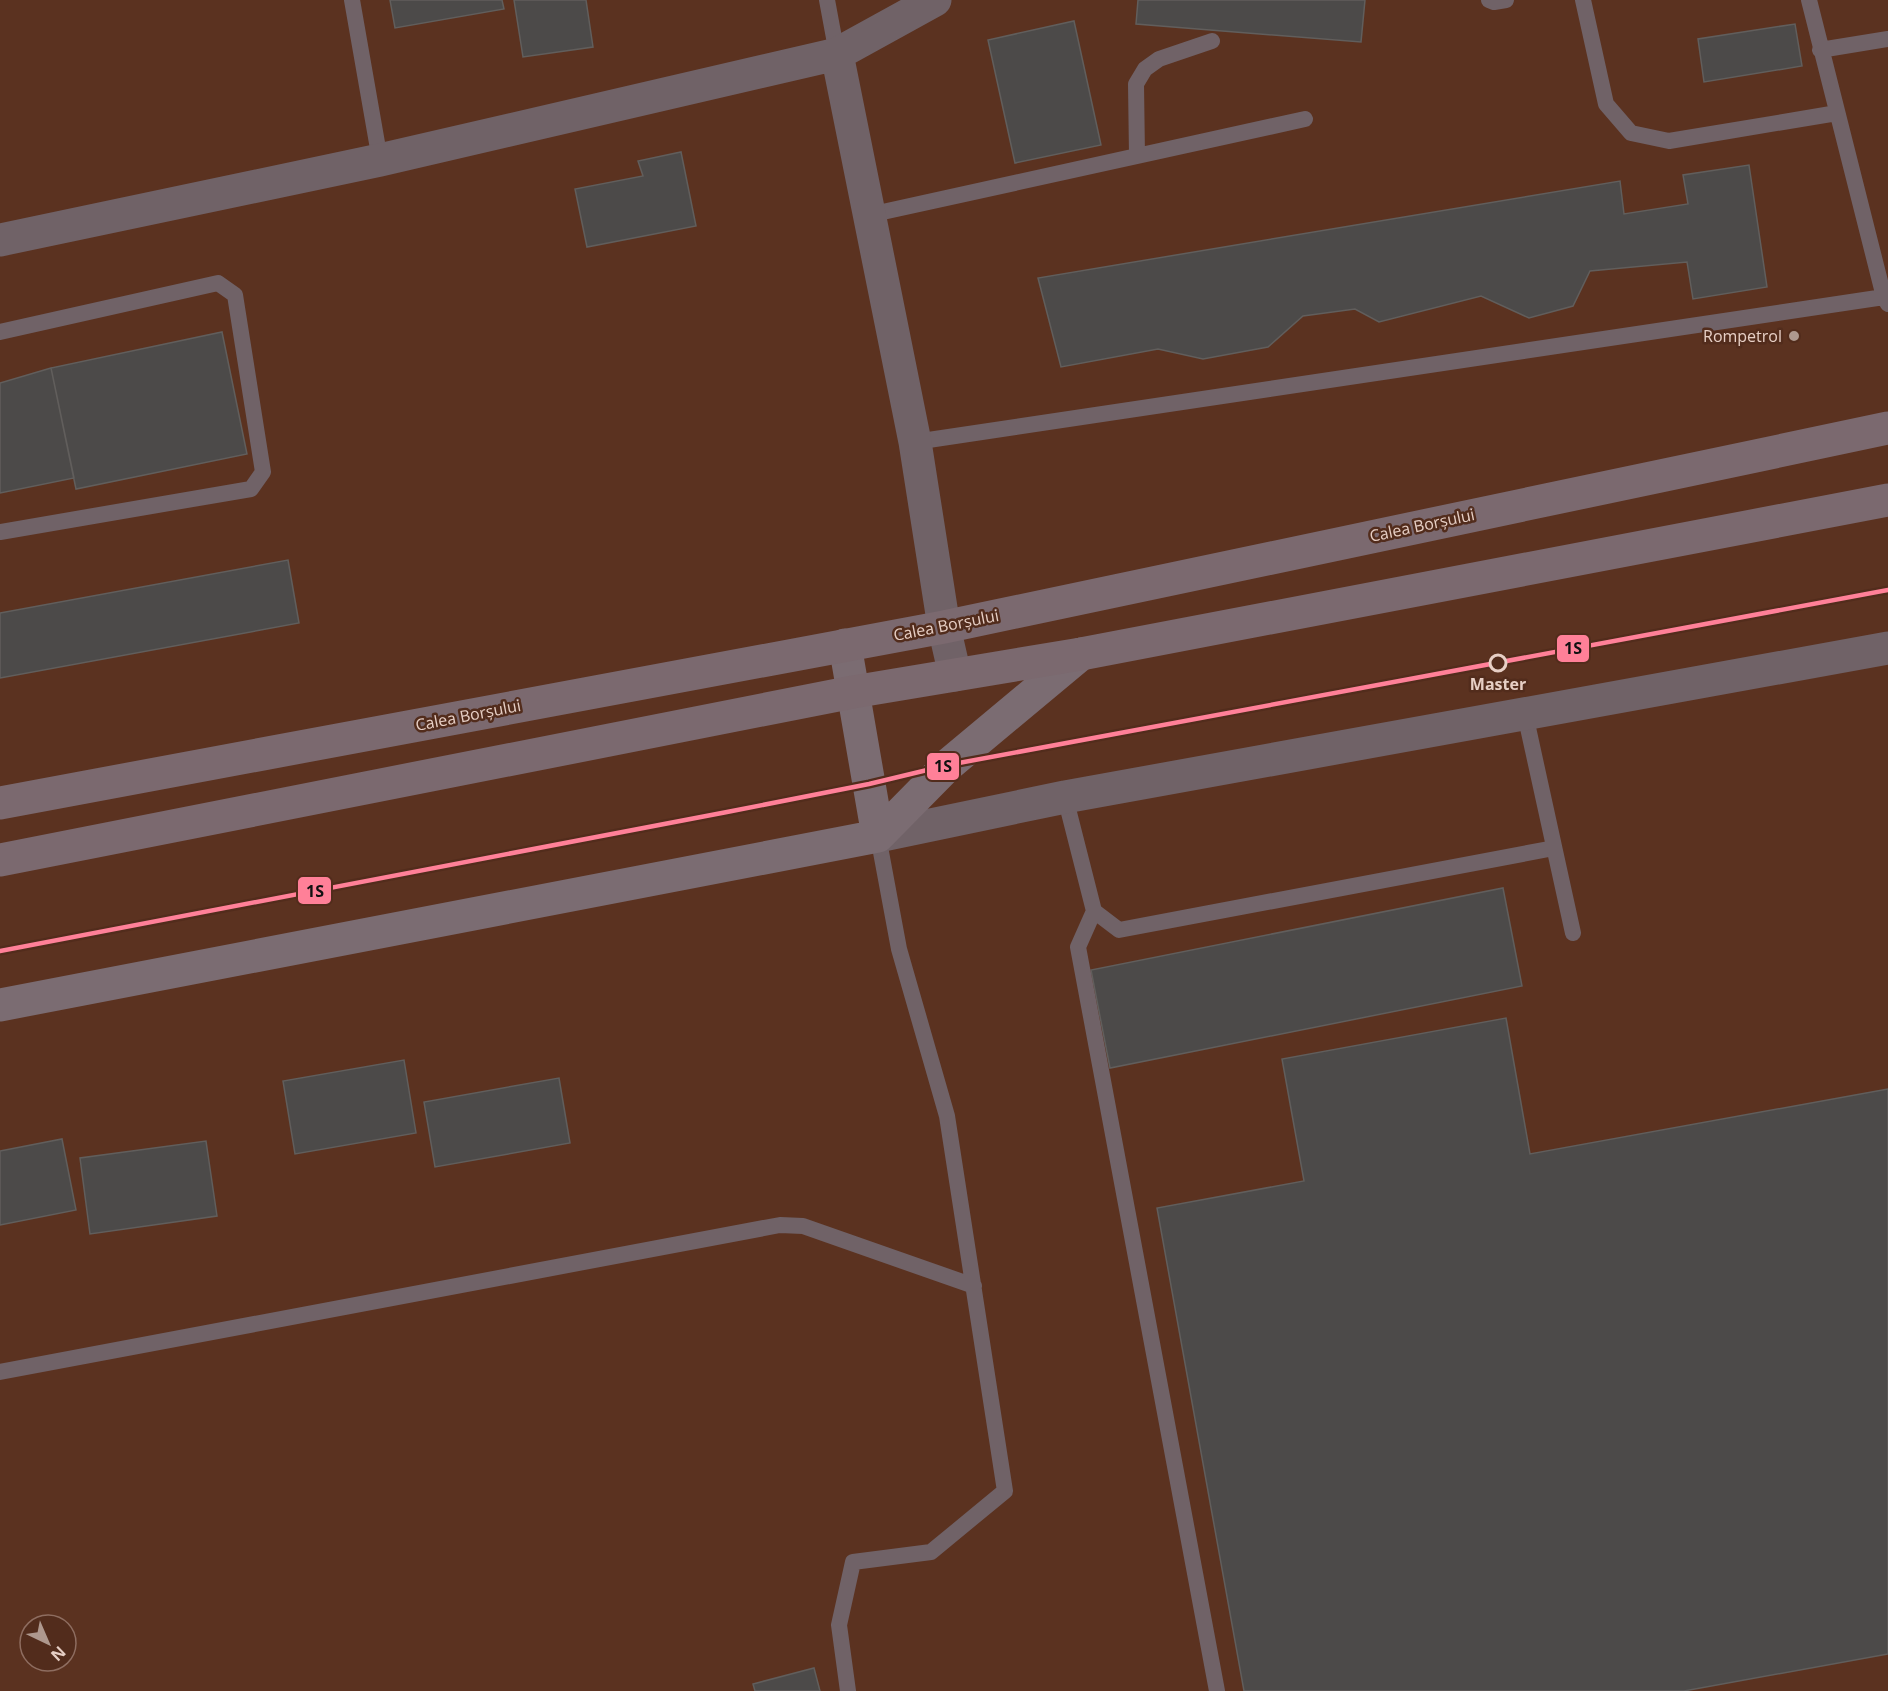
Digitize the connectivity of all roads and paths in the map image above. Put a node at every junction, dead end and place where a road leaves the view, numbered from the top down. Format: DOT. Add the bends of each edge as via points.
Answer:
graph roads {
  1 [pos="352,0"];
  2 [pos="827,0"];
  3 [pos="935,0"];
  4 [pos="1489,0"];
  5 [pos="1506,0"];
  6 [pos="1583,0"];
  7 [pos="1809,0"];
  8 [pos="1888,39"];
  9 [pos="1212,41"];
  10 [pos="1820,50"];
  11 [pos="837,54"];
  12 [pos="1837,113"];
  13 [pos="1305,119"];
  14 [pos="1137,156"];
  15 [pos="380,160"];
  16 [pos="869,215"];
  17 [pos="0,240"];
  18 [pos="1886,301"];
  19 [pos="0,332"];
  20 [pos="1888,428"];
  21 [pos="915,442"];
  22 [pos="1888,500"];
  23 [pos="0,532"];
  24 [pos="944,627"];
  25 [pos="845,645"];
  26 [pos="1888,648"];
  27 [pos="1081,654"];
  28 [pos="955,675"];
  29 [pos="853,692"];
  30 [pos="1525,714"];
  31 [pos="1065,797"];
  32 [pos="0,803"];
  33 [pos="878,836"];
  34 [pos="1554,848"];
  35 [pos="0,860"];
  36 [pos="1094,911"];
  37 [pos="1573,933"];
  38 [pos="0,1005"];
  39 [pos="974,1286"];
  40 [pos="0,1372"];
  41 [pos="848,1691"];
  42 [pos="1217,1691"];
  1 -- 15 [label="lane"];
  2 -- 11 [label="lane"];
  3 -- 11 [label="street"];
  4 -- 5 [label="lane"];
  6 -- 12 [label="lane" via="1606,104 1631,133 1669,141"];
  7 -- 10 [label="lane"];
  8 -- 10 [label="lane"];
  9 -- 14 [label="lane" via="1159,59 1145,69 1136,84"];
  10 -- 12 [label="lane"];
  11 -- 15 [label="street"];
  11 -- 16 [label="street"];
  12 -- 18 [label="lane"];
  13 -- 14 [label="lane"];
  14 -- 16 [label="lane"];
  15 -- 17 [label="street"];
  16 -- 21 [label="street"];
  18 -- 21 [label="lane"];
  19 -- 23 [label="lane" via="218,283 235,295 263,472 251,489"];
  20 -- 24 [label="main road, Calea Borșului"];
  21 -- 24 [label="street"];
  22 -- 27 [label="main road"];
  24 -- 25 [label="main road, Calea Borșului"];
  24 -- 28 [label="street"];
  25 -- 29 [label="street"];
  25 -- 32 [label="main road, Calea Borșului"];
  26 -- 30 [label="street"];
  27 -- 28 [label="main road"];
  27 -- 33 [label="street" via="948,765"];
  28 -- 29 [label="main road"];
  29 -- 33 [label="street"];
  29 -- 35 [label="main road"];
  30 -- 31 [label="street"];
  30 -- 34 [label="lane"];
  31 -- 33 [label="street"];
  31 -- 36 [label="lane"];
  33 -- 38 [label="street"];
  33 -- 39 [label="lane" via="899,949 947,1116"];
  34 -- 36 [label="lane" via="1119,930"];
  34 -- 37 [label="lane"];
  36 -- 42 [label="lane" via="1078,947"];
  39 -- 40 [label="lane" via="803,1226 780,1225"];
  39 -- 41 [label="lane" via="1005,1491 931,1552 853,1562 839,1625"];
}
